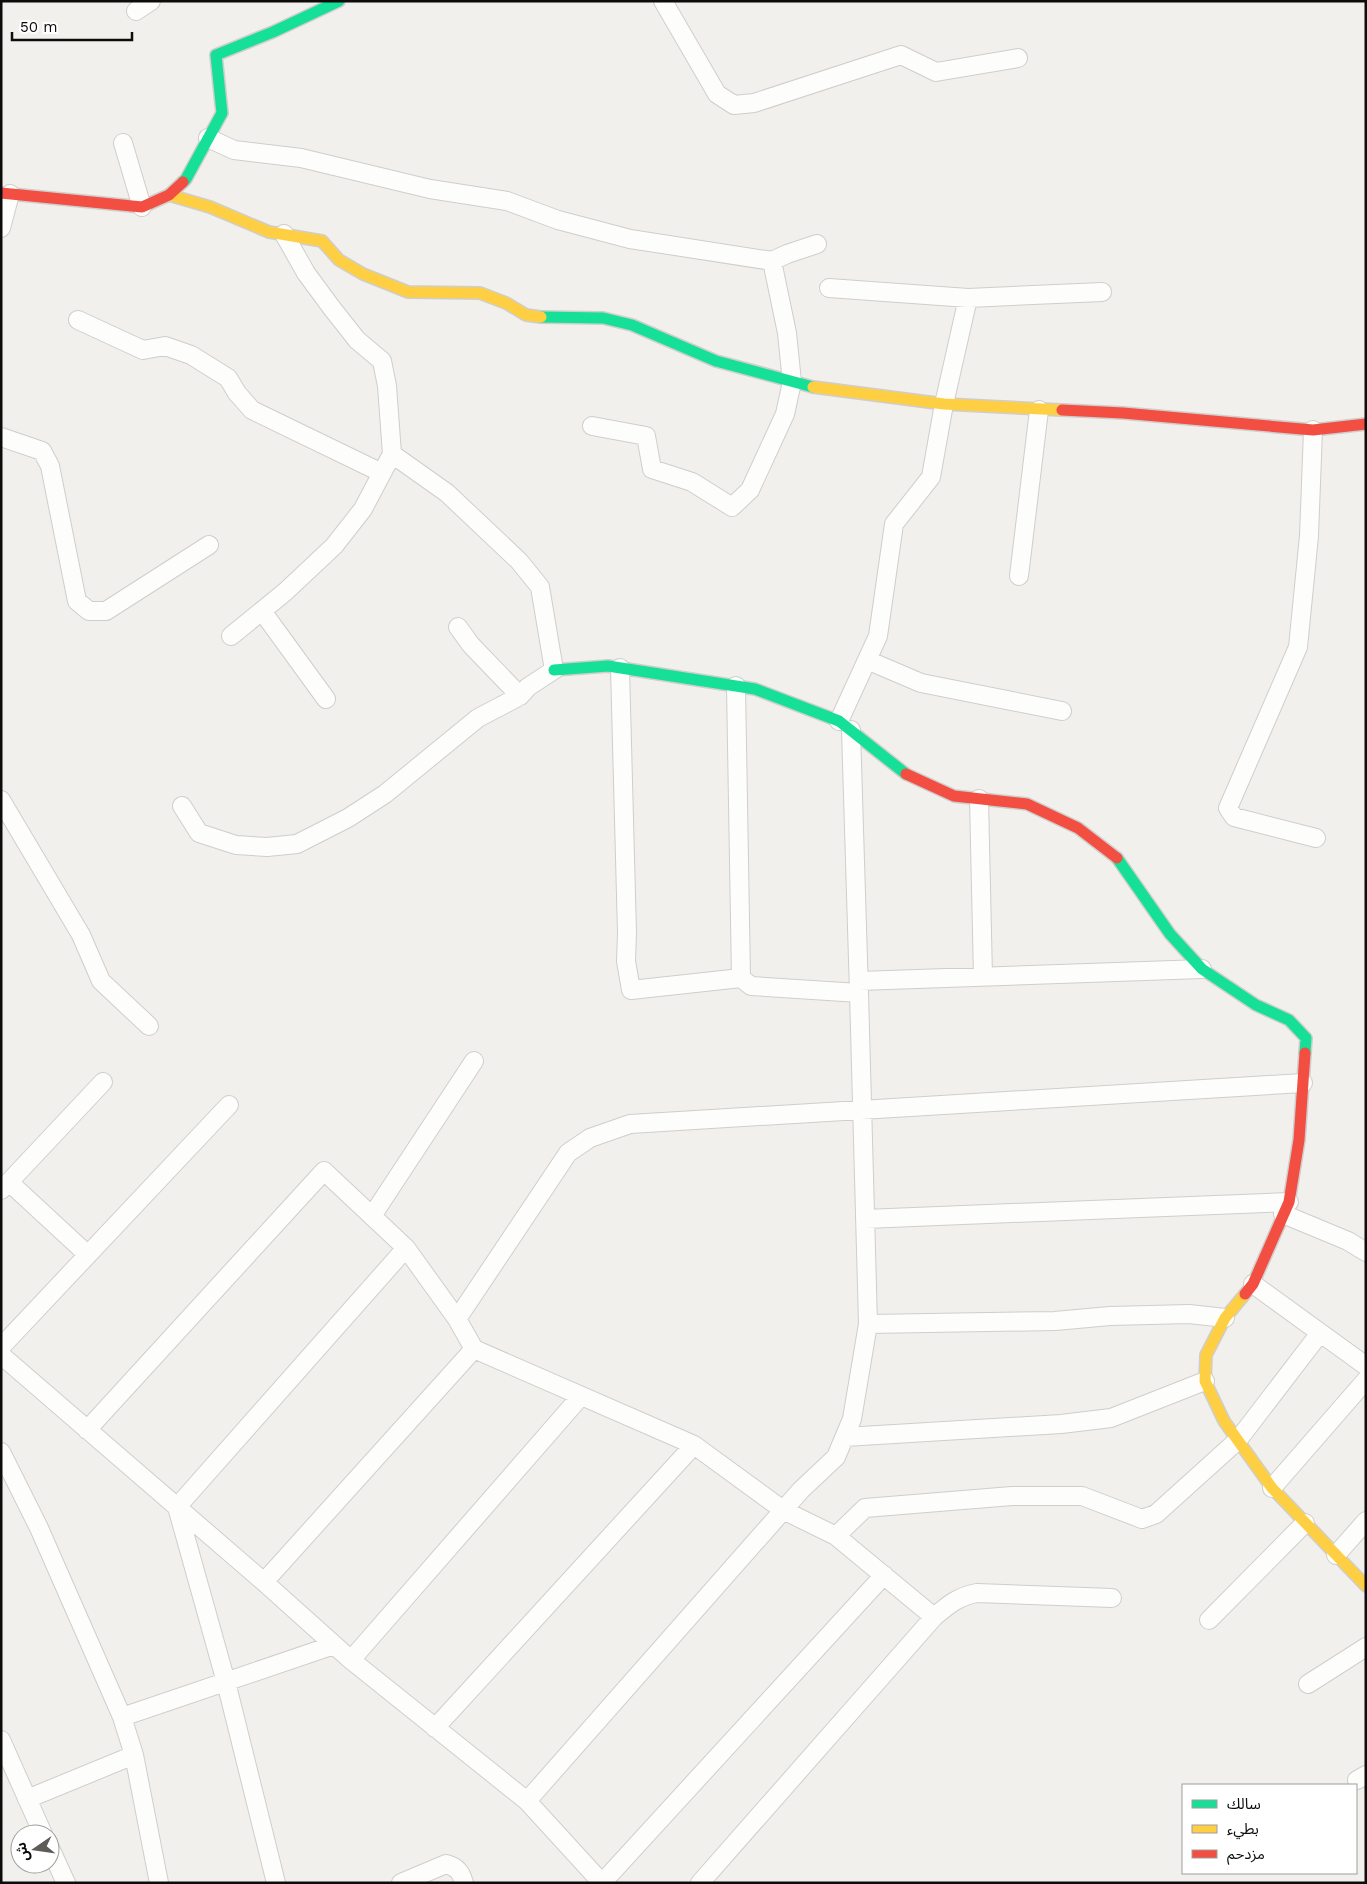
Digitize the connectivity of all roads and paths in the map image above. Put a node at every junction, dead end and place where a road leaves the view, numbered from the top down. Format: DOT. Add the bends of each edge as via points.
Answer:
graph roads {
  1 [pos="152,1"];
  2 [pos="339,1"];
  3 [pos="663,1"];
  4 [pos="136,11"];
  5 [pos="1018,58"];
  6 [pos="208,138"];
  7 [pos="123,143"];
  8 [pos="10,192"];
  9 [pos="168,194"];
  10 [pos="142,206"];
  11 [pos="1,228"];
  12 [pos="284,234"];
  13 [pos="817,244"];
  14 [pos="772,261"];
  15 [pos="829,288"];
  16 [pos="1102,292"];
  17 [pos="968,298"];
  18 [pos="78,320"];
  19 [pos="792,382"];
  20 [pos="944,404"];
  21 [pos="1039,410"];
  22 [pos="1366,424"];
  23 [pos="592,426"];
  24 [pos="1313,430"];
  25 [pos="1,437"];
  26 [pos="392,454"];
  27 [pos="382,473"];
  28 [pos="210,545"];
  29 [pos="1019,576"];
  30 [pos="262,611"];
  31 [pos="458,627"];
  32 [pos="231,636"];
  33 [pos="867,660"];
  34 [pos="620,668"];
  35 [pos="554,670"];
  36 [pos="736,686"];
  37 [pos="520,696"];
  38 [pos="326,699"];
  39 [pos="1062,712"];
  40 [pos="845,726"];
  41 [pos="979,799"];
  42 [pos="1,800"];
  43 [pos="182,806"];
  44 [pos="1316,838"];
  45 [pos="1202,969"];
  46 [pos="983,977"];
  47 [pos="741,978"];
  48 [pos="859,987"];
  49 [pos="149,1026"];
  50 [pos="474,1061"];
  51 [pos="103,1082"];
  52 [pos="1303,1083"];
  53 [pos="229,1105"];
  54 [pos="862,1110"];
  55 [pos="5,1186"];
  56 [pos="1286,1208"];
  57 [pos="372,1216"];
  58 [pos="865,1219"];
  59 [pos="406,1248"];
  60 [pos="1366,1252"];
  61 [pos="88,1255"];
  62 [pos="1253,1284"];
  63 [pos="1225,1318"];
  64 [pos="457,1319"];
  65 [pos="868,1324"];
  66 [pos="1320,1333"];
  67 [pos="1,1348"];
  68 [pos="474,1349"];
  69 [pos="1,1355"];
  70 [pos="1366,1366"];
  71 [pos="1366,1380"];
  72 [pos="1205,1381"];
  73 [pos="581,1396"];
  74 [pos="87,1430"];
  75 [pos="844,1437"];
  76 [pos="1238,1440"];
  77 [pos="694,1445"];
  78 [pos="1,1452"];
  79 [pos="1272,1488"];
  80 [pos="177,1506"];
  81 [pos="783,1510"];
  82 [pos="1366,1521"];
  83 [pos="1306,1523"];
  84 [pos="836,1536"];
  85 [pos="1336,1555"];
  86 [pos="884,1576"];
  87 [pos="264,1582"];
  88 [pos="1366,1586"];
  89 [pos="1112,1598"];
  90 [pos="934,1617"];
  91 [pos="1209,1620"];
  92 [pos="334,1645"];
  93 [pos="1366,1647"];
  94 [pos="351,1660"];
  95 [pos="226,1682"];
  96 [pos="1308,1684"];
  97 [pos="122,1717"];
  98 [pos="435,1728"];
  99 [pos="1,1740"];
  100 [pos="134,1755"];
  101 [pos="27,1799"];
  102 [pos="527,1801"];
  103 [pos="38,1824"];
  104 [pos="60,1870"];
  105 [pos="66,1883"];
  106 [pos="159,1883"];
  107 [pos="276,1883"];
  108 [pos="401,1883"];
  109 [pos="464,1883"];
  110 [pos="700,1883"];
  1 -- 4 [label="street"];
  2 -- 6 [label="street" via="216,55 222,113"];
  3 -- 5 [label="street" via="717,94 734,105 754,103 901,55 936,72"];
  6 -- 9 [label="street" via="186,179"];
  6 -- 14 [label="street" via="234,150 301,158 430,189 506,201 558,220 630,239"];
  7 -- 10 [label="street"];
  8 -- 10 [label="street"];
  8 -- 11 [label="street"];
  9 -- 10 [label="street"];
  9 -- 12 [label="street" via="210,207 269,232"];
  12 -- 19 [label="street" via="322,241 339,260 363,274 408,292 480,293 526,315 603,318 632,325 716,361"];
  12 -- 26 [label="street" via="306,273 336,313 357,340 382,361"];
  13 -- 14 [label="street"];
  14 -- 19 [label="street" via="787,333"];
  15 -- 17 [label="street"];
  16 -- 17 [label="street"];
  17 -- 20 [label="street"];
  18 -- 27 [label="street" via="143,350 166,346 191,356 228,378 252,410"];
  19 -- 20 [label="street"];
  19 -- 23 [label="street" via="785,414 750,490 732,507 692,482 652,470 646,436"];
  20 -- 21 [label="street"];
  20 -- 33 [label="street" via="930,477 894,524 878,636"];
  21 -- 24 [label="street" via="1123,413"];
  21 -- 29 [label="street"];
  22 -- 24 [label="street"];
  24 -- 44 [label="street" via="1310,536 1298,647 1228,808 1234,817"];
  25 -- 28 [label="street" via="42,451 50,466 77,601 89,611 106,612"];
  26 -- 27 [label="street"];
  26 -- 35 [label="street" via="447,493 520,561 540,587"];
  27 -- 30 [label="street" via="363,509 334,546"];
  30 -- 32 [label="street"];
  30 -- 38 [label="street"];
  31 -- 37 [label="street"];
  33 -- 39 [label="street" via="921,684"];
  33 -- 40 [label="street"];
  34 -- 35 [label="street"];
  34 -- 36 [label="street"];
  34 -- 47 [label="street" via="626,961 631,990"];
  35 -- 37 [label="street"];
  36 -- 40 [label="street" via="755,689"];
  36 -- 47 [label="street"];
  37 -- 43 [label="street" via="478,718 385,794 348,818 297,844 267,847 236,845 199,833"];
  40 -- 41 [label="street" via="909,777 954,796"];
  40 -- 48 [label="street"];
  41 -- 45 [label="street" via="1027,804 1078,828 1120,859 1170,934"];
  41 -- 46 [label="street"];
  42 -- 49 [label="street" via="80,935 101,980"];
  45 -- 46 [label="street"];
  45 -- 52 [label="street" via="1256,1005 1289,1020 1306,1038"];
  46 -- 48 [label="street"];
  47 -- 48 [label="street" via="751,986"];
  48 -- 54 [label="street"];
  50 -- 57 [label="street"];
  51 -- 55 [label="street"];
  52 -- 54 [label="street"];
  52 -- 56 [label="street" via="1299,1140"];
  53 -- 61 [label="street"];
  54 -- 58 [label="street"];
  54 -- 64 [label="street" via="630,1124 590,1138 568,1153"];
  55 -- 61 [label="street"];
  56 -- 58 [label="street"];
  56 -- 60 [label="street"];
  56 -- 62 [label="street"];
  57 -- 59 [label="street"];
  57 -- 74 [label="street" via="324,1171"];
  58 -- 65 [label="street"];
  59 -- 64 [label="street"];
  59 -- 80 [label="street"];
  61 -- 67 [label="street"];
  62 -- 63 [label="street"];
  62 -- 66 [label="street"];
  63 -- 65 [label="street" via="1180,1314 1055,1321"];
  63 -- 72 [label="street" via="1206,1355"];
  64 -- 68 [label="street"];
  65 -- 75 [label="street" via="852,1419"];
  66 -- 70 [label="street"];
  66 -- 76 [label="street"];
  68 -- 73 [label="street"];
  68 -- 87 [label="street"];
  69 -- 74 [label="street"];
  71 -- 79 [label="street"];
  72 -- 75 [label="street" via="1111,1418"];
  72 -- 76 [label="street" via="1224,1421"];
  73 -- 77 [label="street"];
  73 -- 94 [label="street"];
  74 -- 80 [label="street"];
  75 -- 81 [label="street" via="836,1457"];
  76 -- 79 [label="street"];
  76 -- 84 [label="street" via="1156,1514 1142,1519 1082,1496 1012,1496 866,1508"];
  77 -- 81 [label="street"];
  77 -- 98 [label="street"];
  78 -- 97 [label="street" via="39,1528"];
  79 -- 83 [label="street"];
  80 -- 87 [label="street"];
  80 -- 95 [label="street"];
  81 -- 84 [label="street"];
  81 -- 102 [label="street"];
  82 -- 85 [label="street"];
  83 -- 85 [label="street"];
  83 -- 91 [label="street"];
  84 -- 86 [label="street"];
  85 -- 88 [label="street"];
  86 -- 90 [label="street"];
  86 -- 102 [label="street" via="602,1883"];
  87 -- 92 [label="street"];
  89 -- 90 [label="street" via="977,1593 963,1596"];
  90 -- 110 [label="street"];
  92 -- 94 [label="street"];
  92 -- 95 [label="street"];
  93 -- 96 [label="street"];
  94 -- 98 [label="street"];
  95 -- 97 [label="street"];
  95 -- 107 [label="street"];
  97 -- 100 [label="street"];
  98 -- 102 [label="street"];
  99 -- 101 [label="street"];
  100 -- 101 [label="street"];
  100 -- 106 [label="street"];
  101 -- 103 [label="street"];
  104 -- 105 [label="street"];
  108 -- 109 [label="street" via="446,1864 461,1872"];
}
